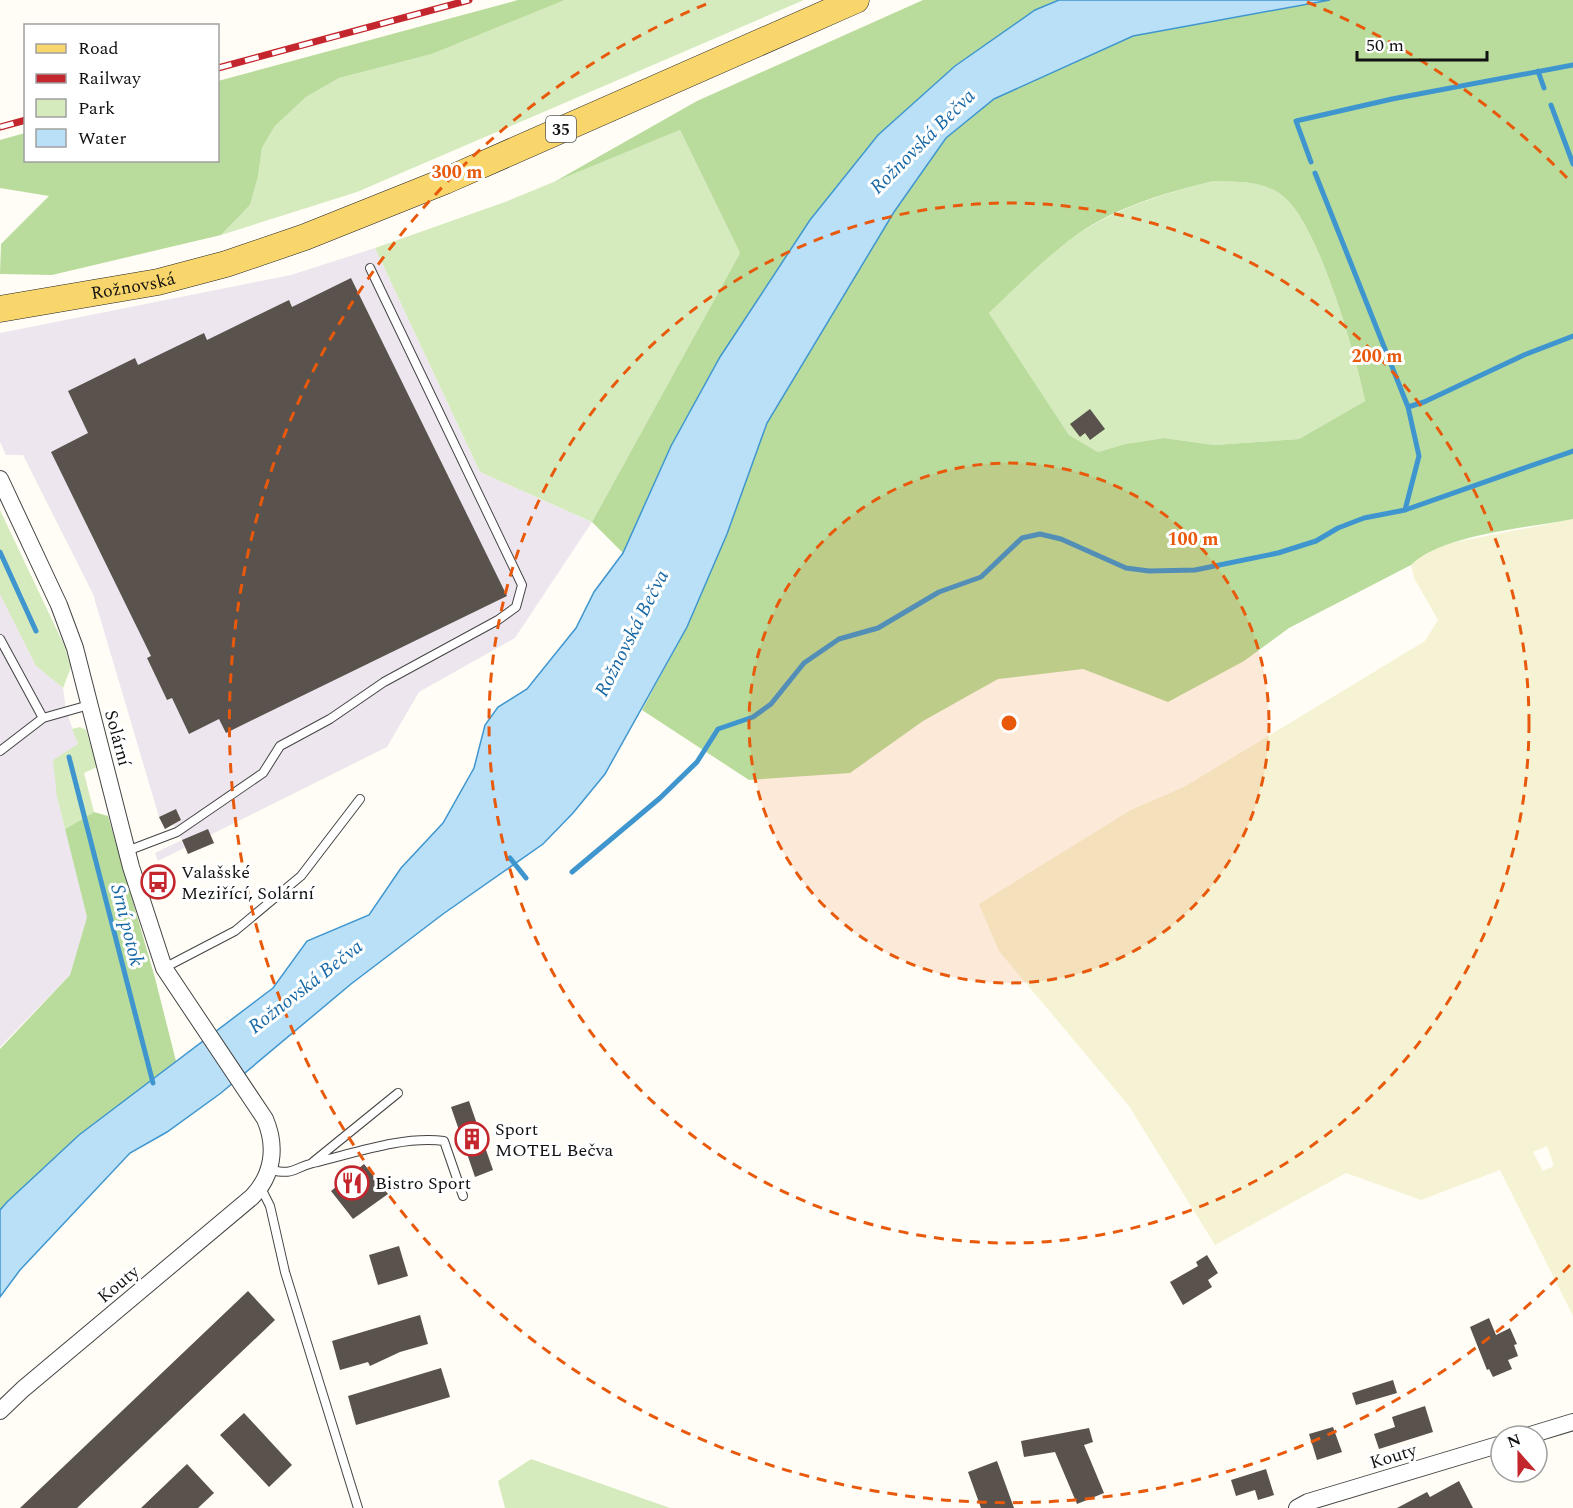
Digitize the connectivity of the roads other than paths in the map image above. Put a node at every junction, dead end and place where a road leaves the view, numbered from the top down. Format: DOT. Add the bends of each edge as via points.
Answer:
graph roads {
  1 [pos="856,0"];
  2 [pos="370,268"];
  3 [pos="0,309"];
  4 [pos="0,479"];
  5 [pos="0,639"];
  6 [pos="89,705"];
  7 [pos="43,718"];
  8 [pos="0,751"];
  9 [pos="360,799"];
  10 [pos="127,851"];
  11 [pos="164,968"];
  12 [pos="398,1093"];
  13 [pos="249,1095"];
  14 [pos="310,1164"];
  15 [pos="270,1170"];
  16 [pos="261,1188"];
  17 [pos="463,1196"];
  18 [pos="0,1411"];
  19 [pos="1573,1422"];
  20 [pos="1549,1429"];
  21 [pos="1489,1448"];
  22 [pos="358,1508"];
  23 [pos="1296,1508"];
  1 -- 3 [label="main road, Rožnovská / 35" via="445,181 264,252 158,282"];
  2 -- 10 [label="lane" via="522,585 516,607 280,746 263,773 177,832"];
  4 -- 6 [label="street, Solární" via="59,605"];
  5 -- 7 [label="lane"];
  6 -- 7 [label="lane"];
  6 -- 10 [label="street, Solární"];
  7 -- 8 [label="lane"];
  9 -- 11 [label="lane" via="301,876 235,931"];
  10 -- 11 [label="street, Solární"];
  11 -- 13 [label="street, Solární"];
  12 -- 14 [label="lane"];
  13 -- 15 [label="street, Kouty" via="271,1136"];
  14 -- 15 [label="lane" via="290,1174"];
  14 -- 17 [label="lane" via="423,1138 444,1141"];
  15 -- 16 [label="street, Kouty"];
  16 -- 18 [label="street, Kouty"];
  16 -- 22 [label="lane" via="270,1206 285,1272"];
  19 -- 20 [label="street"];
  21 -- 23 [label="street, Kouty"];
}
